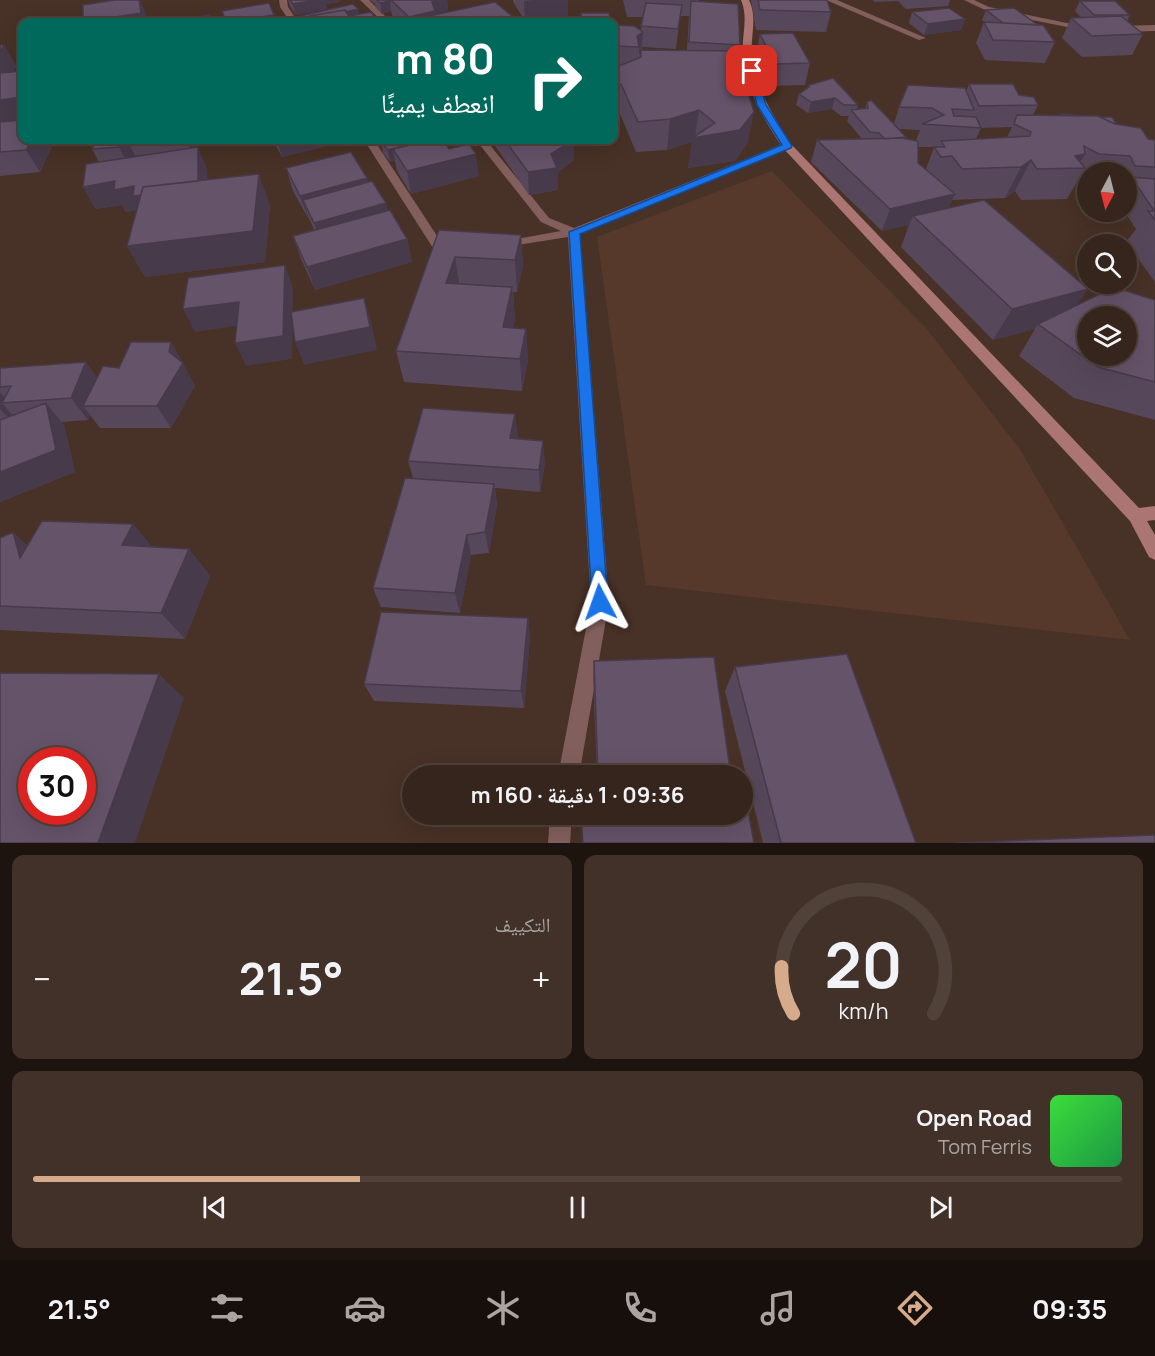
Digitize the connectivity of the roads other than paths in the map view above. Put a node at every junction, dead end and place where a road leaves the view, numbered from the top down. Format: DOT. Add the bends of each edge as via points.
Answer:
graph roads {
  1 [pos="283,0"];
  2 [pos="364,0"];
  3 [pos="744,0"];
  4 [pos="830,0"];
  5 [pos="968,0"];
  6 [pos="291,18"];
  7 [pos="383,18"];
  8 [pos="1100,28"];
  9 [pos="1110,28"];
  10 [pos="1155,28"];
  11 [pos="922,38"];
  12 [pos="372,144"];
  13 [pos="484,144"];
  14 [pos="787,146"];
  15 [pos="574,232"];
  16 [pos="487,248"];
  17 [pos="455,254"];
  18 [pos="1155,513"];
  19 [pos="1136,516"];
  20 [pos="1155,552"];
  21 [pos="570,765"];
  22 [pos="560,825"];
  23 [pos="559,843"];
  1 -- 6 [label="street"];
  2 -- 7 [label="street"];
  3 -- 14 [label="street" via="751,9 747,54 761,105"];
  4 -- 11 [label="street"];
  5 -- 8 [label="street" via="987,9 1078,28"];
  9 -- 10 [label="street"];
  12 -- 17 [label="street" via="444,256"];
  13 -- 15 [label="street" via="545,220"];
  14 -- 15 [label="street"];
  14 -- 19 [label="street"];
  15 -- 16 [label="street"];
  15 -- 21 [label="street" via="600,602"];
  18 -- 19 [label="street"];
  19 -- 20 [label="street"];
  22 -- 23 [label="street"];
}
